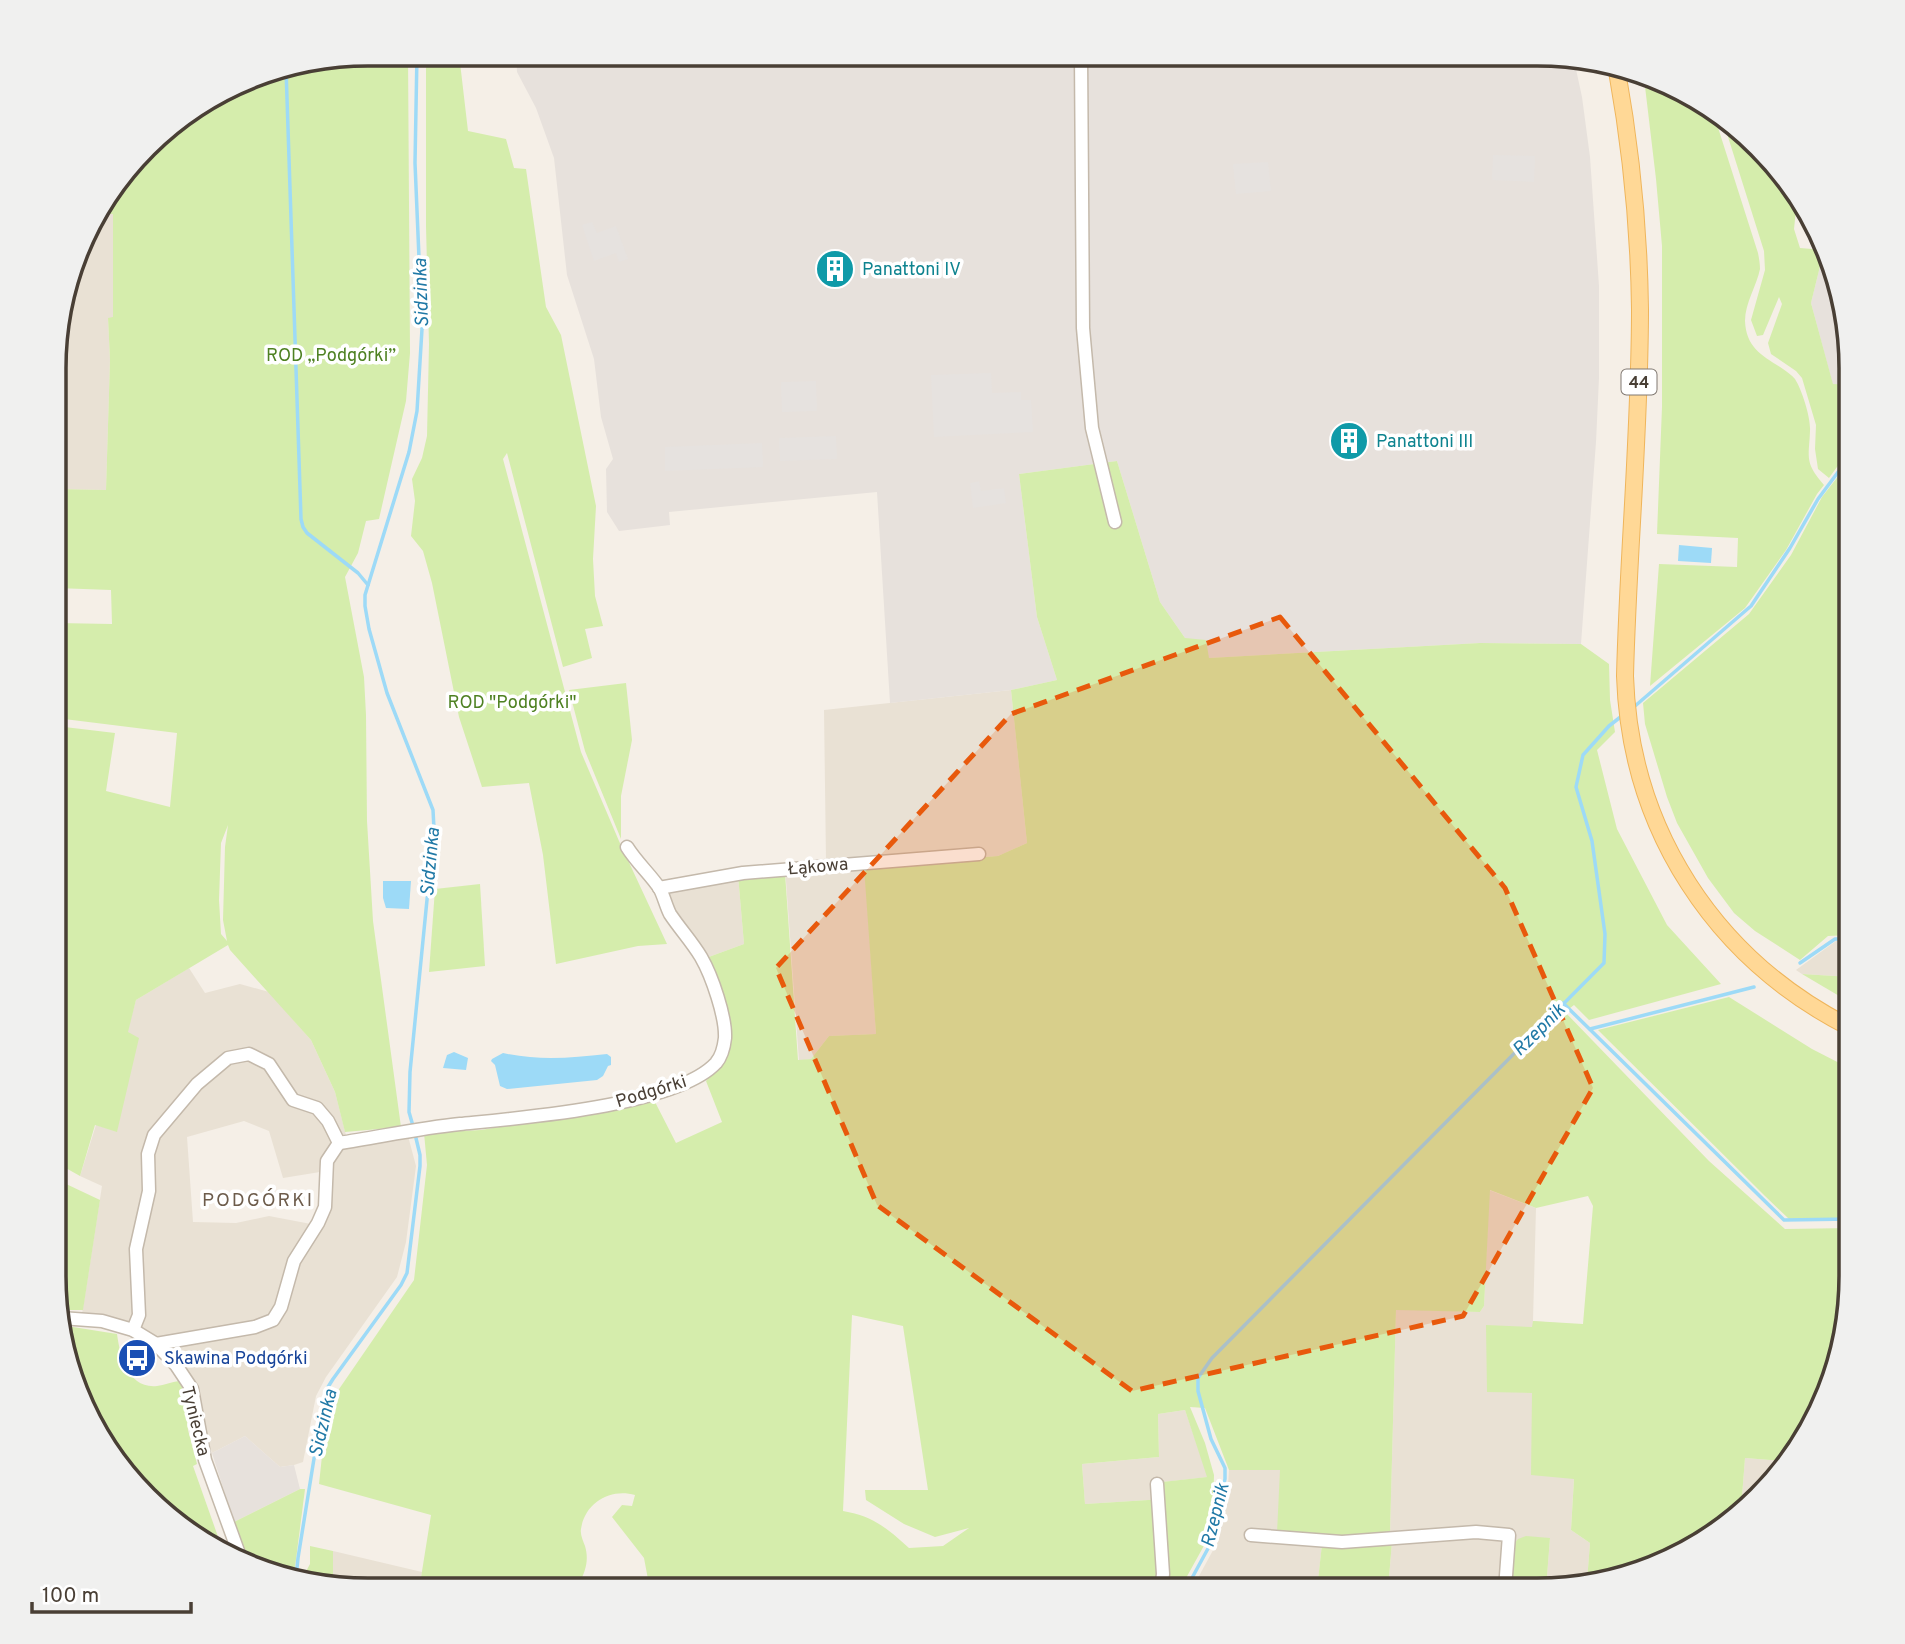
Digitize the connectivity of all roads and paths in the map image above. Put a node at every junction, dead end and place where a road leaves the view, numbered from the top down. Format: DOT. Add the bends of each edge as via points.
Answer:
graph roads {
  1 [pos="1081,66"];
  2 [pos="1618,78"];
  3 [pos="1115,522"];
  4 [pos="627,847"];
  5 [pos="979,853"];
  6 [pos="659,888"];
  7 [pos="1839,1022"];
  8 [pos="339,1143"];
  9 [pos="70,1319"];
  10 [pos="133,1330"];
  11 [pos="156,1344"];
  12 [pos="1157,1484"];
  13 [pos="1251,1535"];
  14 [pos="236,1547"];
  15 [pos="1162,1578"];
  16 [pos="1507,1578"];
  1 -- 3 [label="street" via="1085,359 1092,428"];
  2 -- 7 [label="main road, 44" via="1629,145 1640,307 1626,694 1637,764 1667,848 1695,894 1762,969"];
  4 -- 6 [label="street, Podgórki"];
  5 -- 6 [label="street, Łąkowa" via="743,873"];
  6 -- 8 [label="street, Podgórki" via="669,912 702,958 715,991 725,1038 717,1062 697,1077 635,1099"];
  8 -- 10 [label="street" via="317,1108 293,1100 269,1064 250,1054 228,1058 197,1084 153,1135 148,1154 149,1191 136,1249 139,1315"];
  8 -- 11 [label="street" via="327,1161 325,1207 294,1261 273,1320"];
  9 -- 10 [label="street, Tyniecka"];
  10 -- 11 [label="street, Tyniecka"];
  11 -- 14 [label="street, Tyniecka" via="192,1389 205,1460"];
  12 -- 15 [label="street"];
  13 -- 16 [label="street" via="1342,1542 1476,1532 1509,1535"];
}
